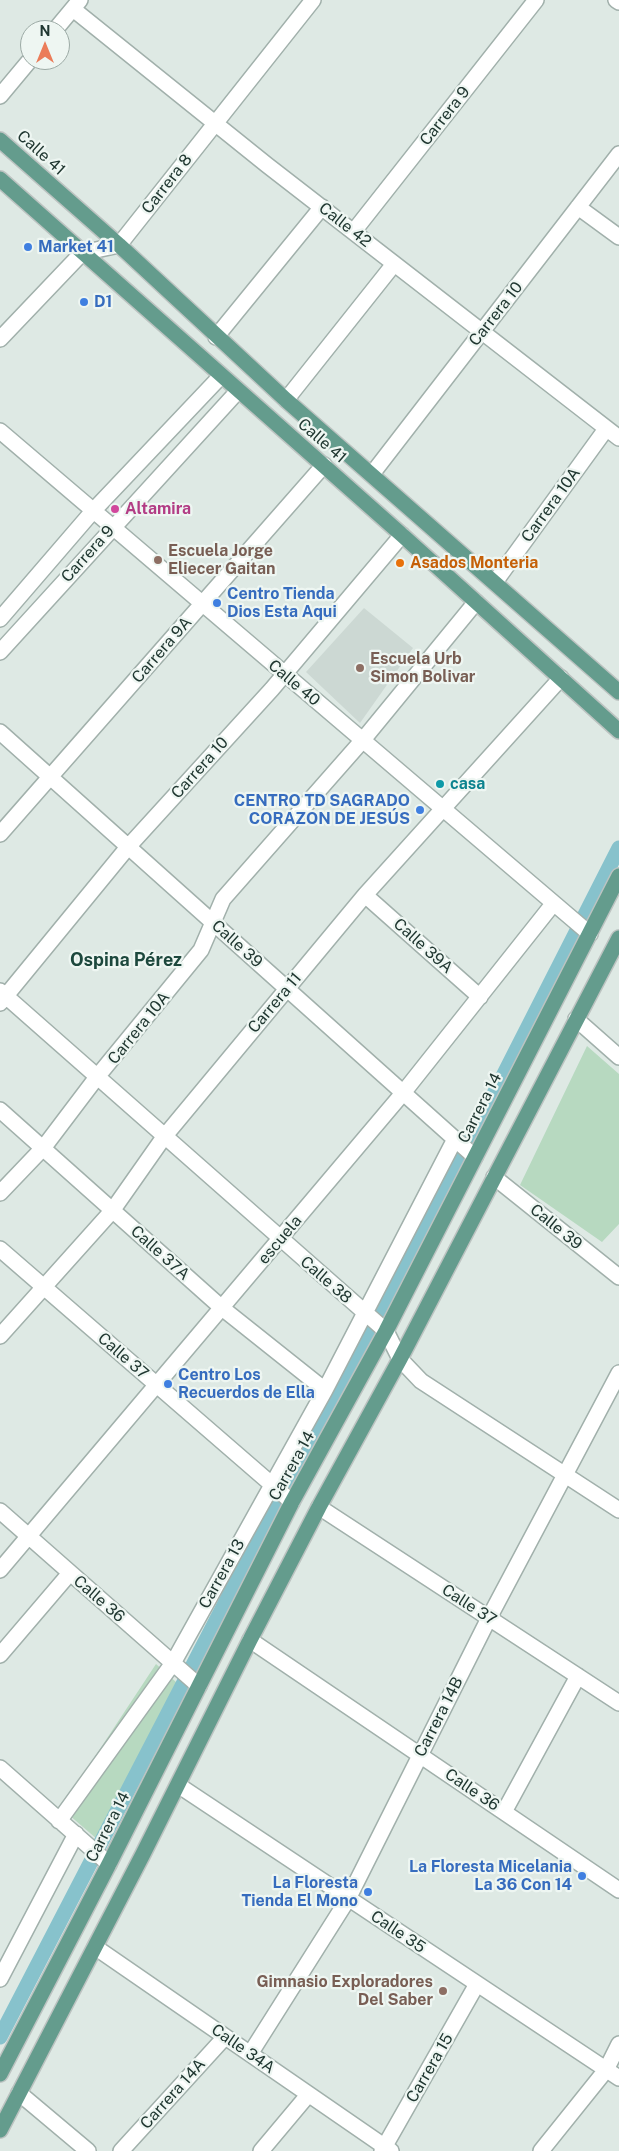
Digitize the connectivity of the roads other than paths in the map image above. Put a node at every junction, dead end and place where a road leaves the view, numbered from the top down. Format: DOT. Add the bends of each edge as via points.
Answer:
graph roads {
  1 [pos="536,0"];
  2 [pos="311,1"];
  3 [pos="76,5"];
  4 [pos="63,20"];
  5 [pos="22,70"];
  6 [pos="0,96"];
  7 [pos="215,124"];
  8 [pos="0,140"];
  9 [pos="619,154"];
  10 [pos="0,179"];
  11 [pos="322,206"];
  12 [pos="578,207"];
  13 [pos="354,232"];
  14 [pos="619,237"];
  15 [pos="118,245"];
  16 [pos="82,253"];
  17 [pos="394,264"];
  18 [pos="482,332"];
  19 [pos="216,337"];
  20 [pos="0,339"];
  21 [pos="221,376"];
  22 [pos="238,391"];
  23 [pos="286,400"];
  24 [pos="606,429"];
  25 [pos="0,431"];
  26 [pos="619,438"];
  27 [pos="324,465"];
  28 [pos="372,474"];
  29 [pos="93,511"];
  30 [pos="113,528"];
  31 [pos="402,535"];
  32 [pos="495,582"];
  33 [pos="476,602"];
  34 [pos="202,604"];
  35 [pos="0,619"];
  36 [pos="0,652"];
  37 [pos="284,674"];
  38 [pos="560,678"];
  39 [pos="619,692"];
  40 [pos="619,731"];
  41 [pos="0,732"];
  42 [pos="362,741"];
  43 [pos="50,777"];
  44 [pos="442,809"];
  45 [pos="0,834"];
  46 [pos="128,846"];
  47 [pos="619,876"];
  48 [pos="365,896"];
  49 [pos="553,904"];
  50 [pos="213,922"];
  51 [pos="586,931"];
  52 [pos="619,938"];
  53 [pos="287,988"];
  54 [pos="2,996"];
  55 [pos="480,998"];
  56 [pos="576,1019"];
  57 [pos="619,1057"];
  58 [pos="97,1077"];
  59 [pos="403,1093"];
  60 [pos="0,1110"];
  61 [pos="164,1137"];
  62 [pos="455,1140"];
  63 [pos="44,1147"];
  64 [pos="472,1155"];
  65 [pos="494,1177"];
  66 [pos="0,1193"];
  67 [pos="112,1211"];
  68 [pos="280,1240"];
  69 [pos="0,1249"];
  70 [pos="619,1277"];
  71 [pos="43,1286"];
  72 [pos="222,1308"];
  73 [pos="374,1322"];
  74 [pos="0,1336"];
  75 [pos="400,1359"];
  76 [pos="619,1373"];
  77 [pos="156,1384"];
  78 [pos="325,1390"];
  79 [pos="564,1474"];
  80 [pos="272,1484"];
  81 [pos="289,1499"];
  82 [pos="319,1507"];
  83 [pos="619,1510"];
  84 [pos="0,1511"];
  85 [pos="28,1536"];
  86 [pos="0,1570"];
  87 [pos="70,1573"];
  88 [pos="489,1618"];
  89 [pos="250,1640"];
  90 [pos="0,1655"];
  91 [pos="174,1665"];
  92 [pos="578,1676"];
  93 [pos="195,1683"];
  94 [pos="619,1703"];
  95 [pos="420,1755"];
  96 [pos="0,1768"];
  97 [pos="178,1785"];
  98 [pos="504,1812"];
  99 [pos="60,1821"];
  100 [pos="81,1839"];
  101 [pos="105,1860"];
  102 [pos="619,1890"];
  103 [pos="348,1898"];
  104 [pos="95,1947"];
  105 [pos="0,1979"];
  106 [pos="477,1984"];
  107 [pos="225,2037"];
  108 [pos="619,2044"];
  109 [pos="250,2054"];
  110 [pos="606,2070"];
  111 [pos="0,2074"];
  112 [pos="619,2078"];
  113 [pos="19,2093"];
  114 [pos="308,2095"];
  115 [pos="0,2130"];
  116 [pos="386,2150"];
  117 [pos="88,2151"];
  118 [pos="121,2151"];
  119 [pos="261,2151"];
  120 [pos="541,2151"];
  1 -- 13 [label="street, Carrera 9"];
  2 -- 7 [label="street, Carrera 8"];
  3 -- 4 [label="street"];
  3 -- 7 [label="street, Calle 42"];
  5 -- 6 [label="street"];
  7 -- 11 [label="street, Calle 42"];
  7 -- 15 [label="street, Carrera 8"];
  8 -- 15 [label="main road, Calle 41"];
  9 -- 12 [label="street, Carrera 10"];
  10 -- 16 [label="main road, Calle 41"];
  11 -- 13 [label="street, Calle 42"];
  11 -- 19 [label="street"];
  12 -- 14 [label="street"];
  12 -- 18 [label="street, Carrera 10"];
  13 -- 17 [label="street, Calle 42"];
  15 -- 16 [label="street"];
  15 -- 19 [label="main road, Calle 41"];
  16 -- 20 [label="street"];
  16 -- 21 [label="main road, Calle 41"];
  17 -- 18 [label="street, Calle 42"];
  17 -- 23 [label="street"];
  18 -- 24 [label="street, Calle 42"];
  18 -- 28 [label="street, Carrera 10"];
  19 -- 23 [label="main road, Calle 41"];
  21 -- 22 [label="main road, Calle 41"];
  21 -- 29 [label="street, Carrera 9"];
  22 -- 27 [label="main road, Calle 41"];
  22 -- 30 [label="street, Carrera 9"];
  23 -- 28 [label="main road, Calle 41"];
  24 -- 26 [label="street, Calle 42"];
  24 -- 32 [label="street, Carrera 10A"];
  25 -- 29 [label="street, Calle 40"];
  27 -- 31 [label="main road, Calle 41"];
  27 -- 34 [label="street, Carrera 9A"];
  28 -- 32 [label="main road, Calle 41"];
  29 -- 30 [label="street, Calle 40"];
  29 -- 35 [label="street, Carrera 9"];
  30 -- 34 [label="street, Calle 40"];
  30 -- 36 [label="street, Carrera 9"];
  31 -- 33 [label="main road, Calle 41"];
  31 -- 37 [label="street, Carrera 10"];
  32 -- 39 [label="main road, Calle 41"];
  33 -- 38 [label="main road, Calle 41"];
  33 -- 42 [label="street, Carrera 10A"];
  34 -- 37 [label="street, Calle 40"];
  34 -- 43 [label="street, Carrera 9A"];
  37 -- 42 [label="street, Calle 40"];
  37 -- 46 [label="street, Carrera 10"];
  38 -- 40 [label="main road, Calle 41"];
  38 -- 44 [label="street, Carrera 11"];
  41 -- 43 [label="street, Calle 39"];
  42 -- 44 [label="street, Calle 40"];
  42 -- 50 [label="street, Carrera 10A" via="223,899"];
  43 -- 45 [label="street, Carrera 9A"];
  43 -- 46 [label="street, Calle 39"];
  44 -- 48 [label="street, Carrera 11"];
  44 -- 49 [label="street, Calle 40"];
  46 -- 50 [label="street, Calle 39"];
  46 -- 54 [label="street, Carrera 10"];
  47 -- 51 [label="main road, Carrera 14"];
  48 -- 53 [label="street, Carrera 11"];
  48 -- 55 [label="street, Calle 39A"];
  49 -- 51 [label="street, Calle 40"];
  49 -- 55 [label="street, escuela"];
  50 -- 53 [label="street, Calle 39"];
  50 -- 58 [label="street, Carrera 10A" via="202,950"];
  51 -- 64 [label="main road, Carrera 14"];
  52 -- 56 [label="main road"];
  53 -- 59 [label="street, Calle 39"];
  53 -- 61 [label="street, Carrera 11"];
  54 -- 58 [label="street, Calle 38"];
  55 -- 59 [label="street, escuela"];
  56 -- 57 [label="street"];
  56 -- 65 [label="main road"];
  58 -- 61 [label="street, Calle 38"];
  58 -- 63 [label="street, Carrera 10A"];
  59 -- 62 [label="street, Calle 39"];
  59 -- 68 [label="street, escuela"];
  60 -- 63 [label="street, Calle 37A"];
  61 -- 67 [label="street, Carrera 11"];
  61 -- 68 [label="street, Calle 38"];
  62 -- 64 [label="street, Calle 39"];
  62 -- 73 [label="street, Carrera 13"];
  63 -- 66 [label="street, Carrera 10A"];
  63 -- 67 [label="street, Calle 37A"];
  64 -- 73 [label="main road, Carrera 14"];
  65 -- 70 [label="street, Calle 39"];
  65 -- 75 [label="main road"];
  67 -- 71 [label="street, Carrera 11"];
  67 -- 72 [label="street, Calle 37A"];
  68 -- 72 [label="street, escuela"];
  68 -- 73 [label="street, Calle 38"];
  69 -- 71 [label="street, Calle 37"];
  71 -- 74 [label="street, Carrera 11"];
  71 -- 77 [label="street, Calle 37"];
  72 -- 77 [label="street, escuela"];
  72 -- 78 [label="street, Calle 37A"];
  73 -- 75 [label="street, Calle 38"];
  73 -- 78 [label="street, Carrera 13"];
  73 -- 81 [label="main road, Carrera 14"];
  75 -- 79 [label="street, Calle 38" via="421,1381"];
  75 -- 82 [label="main road"];
  76 -- 79 [label="street, Carrera 14B"];
  77 -- 80 [label="street, Calle 37"];
  77 -- 85 [label="street, escuela"];
  78 -- 80 [label="street, Carrera 13"];
  79 -- 83 [label="street, Calle 38"];
  79 -- 88 [label="street, Carrera 14B"];
  80 -- 81 [label="street, Calle 37"];
  80 -- 91 [label="street, Carrera 13"];
  81 -- 93 [label="main road, Carrera 14"];
  82 -- 88 [label="street, Calle 37"];
  82 -- 89 [label="main road"];
  84 -- 85 [label="street, Calle 36"];
  85 -- 86 [label="street, escuela"];
  85 -- 87 [label="street, Calle 36"];
  87 -- 90 [label="street"];
  87 -- 91 [label="street, Calle 36"];
  88 -- 92 [label="street, Calle 37"];
  88 -- 95 [label="street, Carrera 14B"];
  89 -- 95 [label="street, Calle 36"];
  89 -- 97 [label="main road"];
  91 -- 93 [label="street, Calle 36"];
  91 -- 99 [label="street, Carrera 13"];
  92 -- 94 [label="street, Calle 37"];
  92 -- 98 [label="street"];
  93 -- 101 [label="main road, Carrera 14"];
  95 -- 98 [label="street, Calle 36"];
  95 -- 103 [label="street, Carrera 14B"];
  96 -- 99 [label="street"];
  97 -- 103 [label="street, Calle 35"];
  97 -- 104 [label="main road"];
  98 -- 102 [label="street, Calle 36"];
  99 -- 100 [label="street"];
  100 -- 101 [label="street"];
  100 -- 105 [label="street"];
  101 -- 111 [label="main road, Carrera 14"];
  103 -- 106 [label="street, Calle 35"];
  103 -- 109 [label="street, Carrera 14B"];
  104 -- 107 [label="street, Calle 34A"];
  104 -- 113 [label="main road"];
  106 -- 110 [label="street, Calle 35"];
  106 -- 116 [label="street, Carrera 15"];
  107 -- 109 [label="street, Calle 34A"];
  107 -- 118 [label="street, Carrera 14A"];
  108 -- 110 [label="street"];
  109 -- 114 [label="street, Calle 34A"];
  110 -- 112 [label="street, Calle 35"];
  110 -- 120 [label="street"];
  113 -- 115 [label="main road"];
  113 -- 117 [label="street"];
  114 -- 116 [label="street, Calle 34A"];
  114 -- 119 [label="street"];
}
